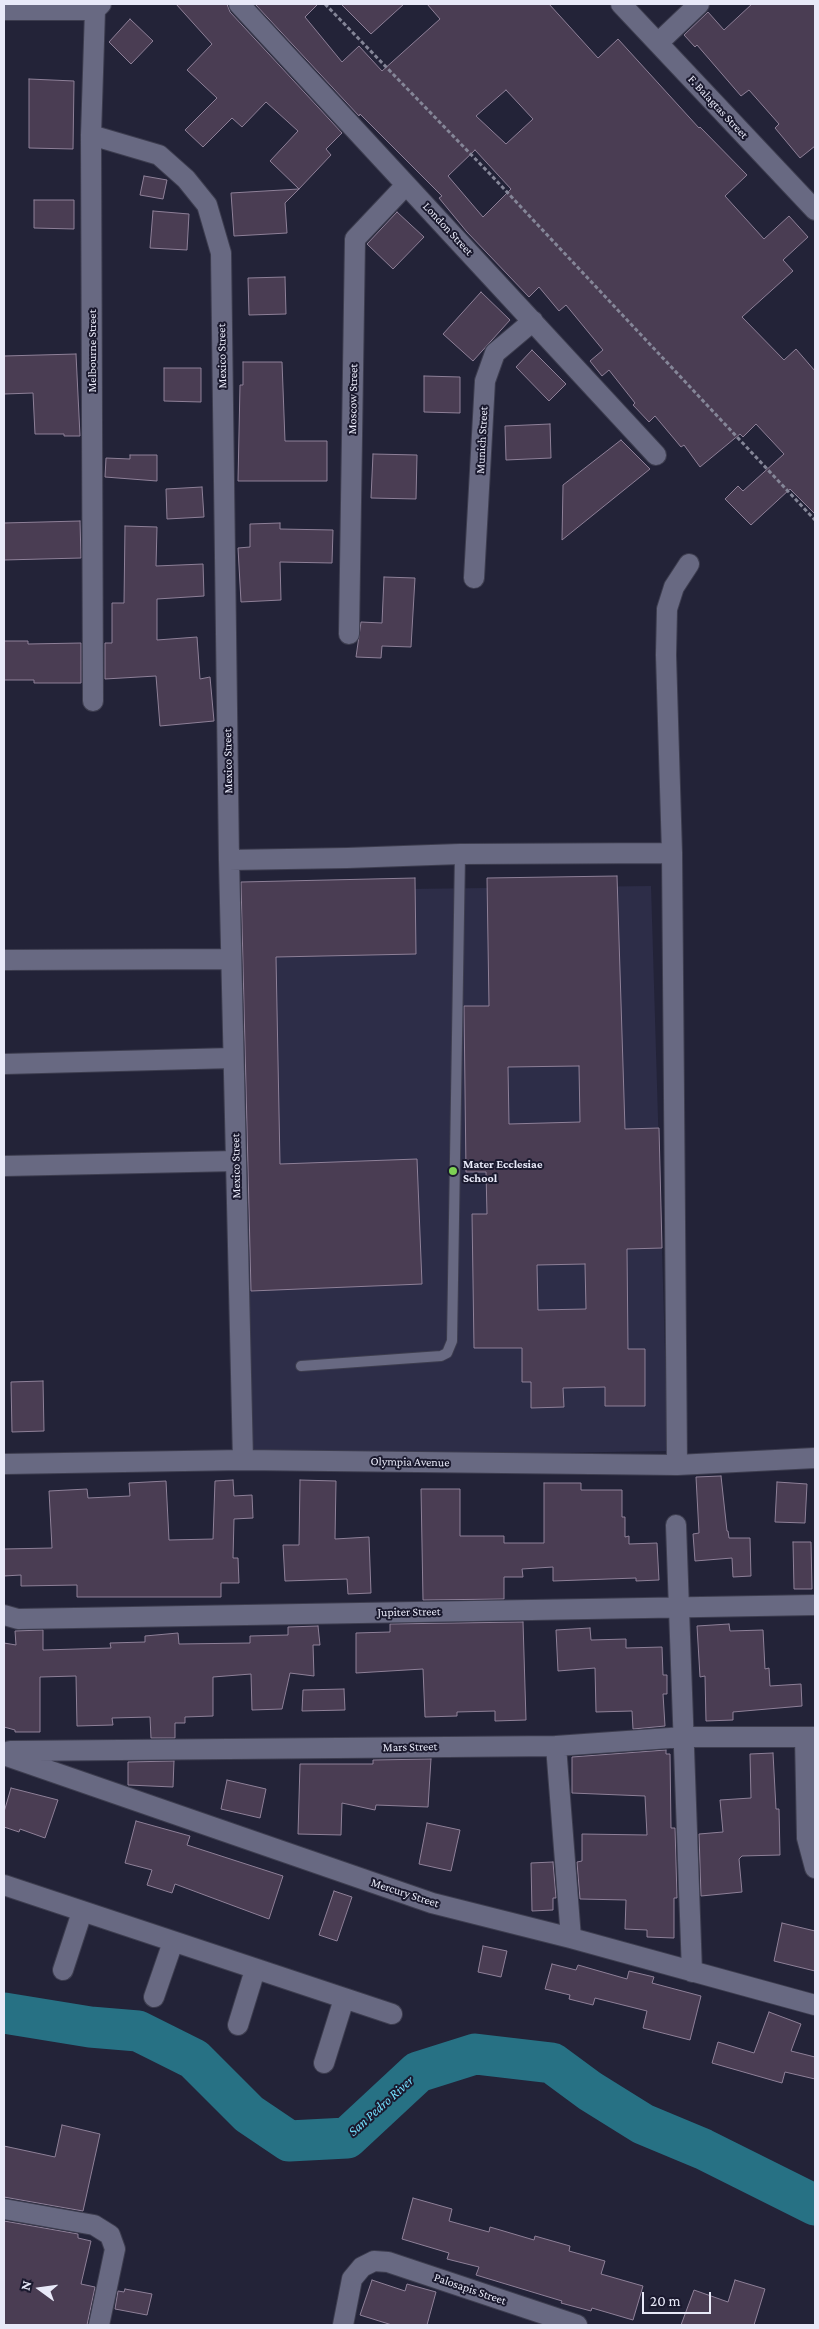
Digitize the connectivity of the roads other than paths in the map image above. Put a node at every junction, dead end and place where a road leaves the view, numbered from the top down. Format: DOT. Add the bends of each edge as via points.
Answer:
graph roads {
  1 [pos="239,4"];
  2 [pos="621,4"];
  3 [pos="698,4"];
  4 [pos="98,7"];
  5 [pos="4,10"];
  6 [pos="658,44"];
  7 [pos="91,135"];
  8 [pos="406,185"];
  9 [pos="815,210"];
  10 [pos="533,321"];
  11 [pos="656,455"];
  12 [pos="689,564"];
  13 [pos="474,578"];
  14 [pos="349,634"];
  15 [pos="93,701"];
  16 [pos="672,853"];
  17 [pos="460,854"];
  18 [pos="229,860"];
  19 [pos="231,959"];
  20 [pos="4,960"];
  21 [pos="234,1058"];
  22 [pos="4,1064"];
  23 [pos="236,1161"];
  24 [pos="4,1166"];
  25 [pos="301,1366"];
  26 [pos="815,1458"];
  27 [pos="243,1460"];
  28 [pos="4,1464"];
  29 [pos="677,1465"];
  30 [pos="676,1525"];
  31 [pos="815,1605"];
  32 [pos="680,1608"];
  33 [pos="4,1615"];
  34 [pos="684,1737"];
  35 [pos="810,1737"];
  36 [pos="556,1746"];
  37 [pos="4,1753"];
  38 [pos="815,1868"];
  39 [pos="4,1885"];
  40 [pos="82,1912"];
  41 [pos="571,1938"];
  42 [pos="173,1942"];
  43 [pos="63,1970"];
  44 [pos="255,1970"];
  45 [pos="692,1972"];
  46 [pos="154,1997"];
  47 [pos="344,1999"];
  48 [pos="815,2005"];
  49 [pos="392,2014"];
  50 [pos="238,2025"];
  51 [pos="324,2063"];
  52 [pos="4,2209"];
  53 [pos="99,2325"];
  54 [pos="342,2325"];
  55 [pos="577,2325"];
  1 -- 8 [label="street, London Street"];
  2 -- 6 [label="street, F. Balagtas Street"];
  3 -- 6 [label="street"];
  4 -- 5 [label="street"];
  4 -- 7 [label="street, Melbourne Street"];
  6 -- 9 [label="street, F. Balagtas Street"];
  7 -- 15 [label="street, Melbourne Street"];
  7 -- 18 [label="street, Mexico Street" via="159,155 186,178 207,205 221,253"];
  8 -- 10 [label="street, London Street"];
  8 -- 14 [label="street, Moscow Street" via="355,239"];
  10 -- 11 [label="street, London Street"];
  10 -- 13 [label="street, Munich Street" via="495,353 485,380"];
  12 -- 16 [label="street" via="674,587 667,609"];
  16 -- 17 [label="street"];
  16 -- 29 [label="street"];
  17 -- 18 [label="street"];
  17 -- 25 [label="lane" via="452,1341 447,1353 441,1356"];
  18 -- 19 [label="street, Mexico Street"];
  19 -- 20 [label="street"];
  19 -- 21 [label="street, Mexico Street"];
  21 -- 22 [label="street"];
  21 -- 23 [label="street, Mexico Street"];
  23 -- 24 [label="street"];
  23 -- 27 [label="street, Mexico Street"];
  26 -- 29 [label="street, Olympia Avenue"];
  27 -- 28 [label="street, Olympia Avenue"];
  27 -- 29 [label="street, Olympia Avenue"];
  30 -- 32 [label="street"];
  31 -- 32 [label="street, Jupiter Street"];
  32 -- 33 [label="street, Jupiter Street" via="18,1619"];
  32 -- 34 [label="street"];
  34 -- 35 [label="street, Mars Street"];
  34 -- 36 [label="street, Mars Street"];
  34 -- 45 [label="street"];
  35 -- 38 [label="street" via="807,1838"];
  36 -- 37 [label="street, Mars Street"];
  36 -- 41 [label="street"];
  37 -- 41 [label="street, Mercury Street" via="432,1903"];
  39 -- 40 [label="street"];
  40 -- 42 [label="street"];
  40 -- 43 [label="street"];
  41 -- 45 [label="street, Mercury Street"];
  42 -- 44 [label="street"];
  42 -- 46 [label="street"];
  44 -- 47 [label="street"];
  44 -- 50 [label="street"];
  45 -- 48 [label="street, Mercury Street"];
  47 -- 49 [label="street"];
  47 -- 51 [label="street"];
  52 -- 53 [label="street" via="94,2225 110,2235 115,2249"];
  54 -- 55 [label="street, Palosapis Street" via="352,2279 362,2267 374,2261 388,2262"];
}
